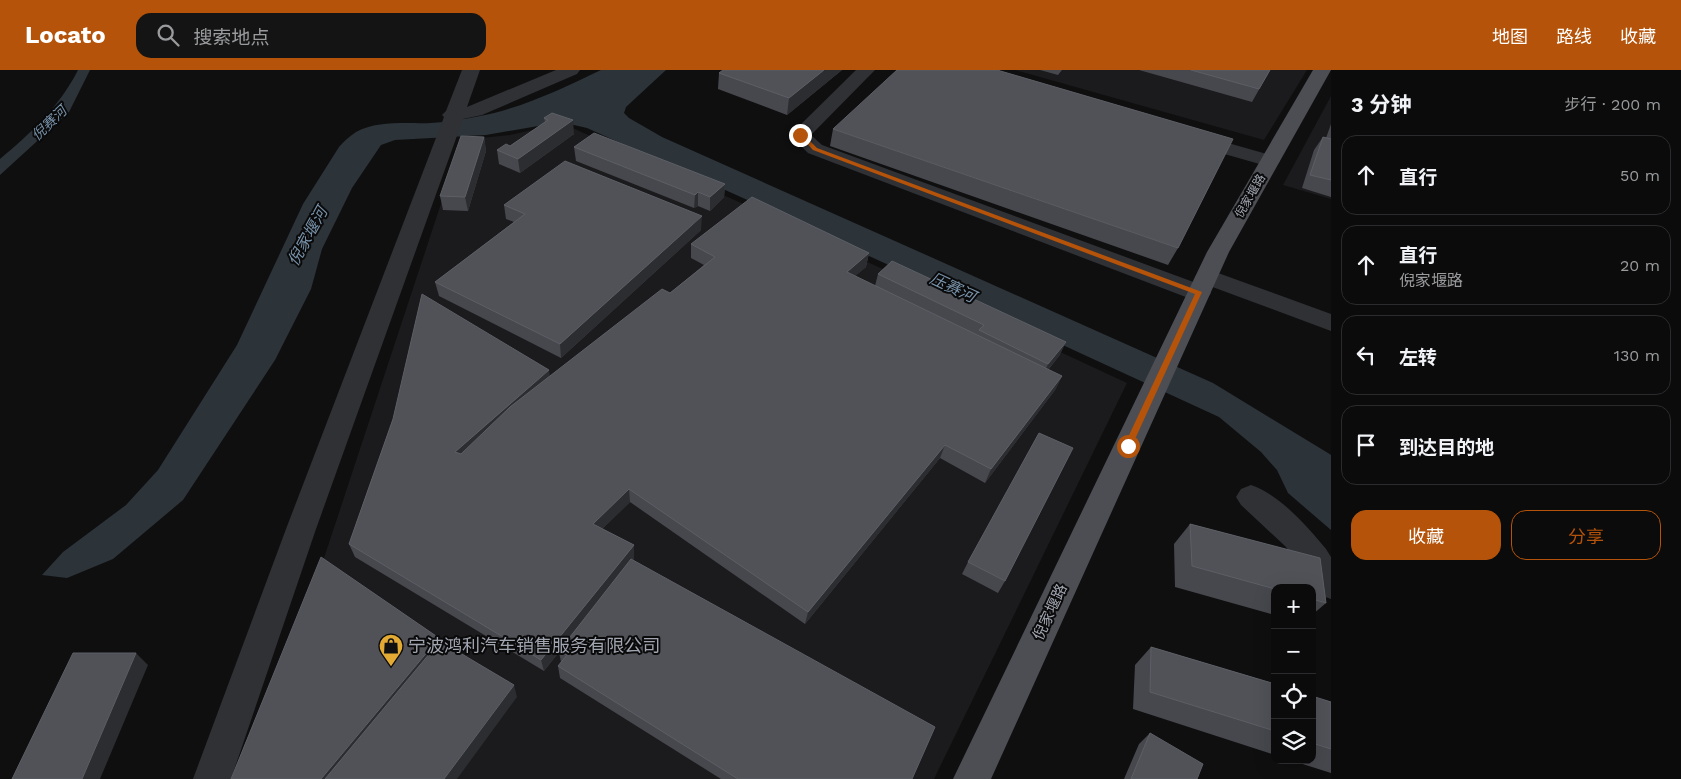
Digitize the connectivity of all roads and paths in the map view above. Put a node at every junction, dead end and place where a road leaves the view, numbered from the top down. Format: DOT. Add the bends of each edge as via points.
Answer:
graph roads {
  1 [pos="470,70"];
  2 [pos="571,70"];
  3 [pos="866,70"];
  4 [pos="1322,70"];
  5 [pos="452,115"];
  6 [pos="1176,134"];
  7 [pos="1270,161"];
  8 [pos="1203,285"];
  9 [pos="1331,323"];
  10 [pos="1251,497"];
  11 [pos="1331,585"];
  12 [pos="212,779"];
  13 [pos="972,779"];
  1 -- 5 [label="street"];
  2 -- 5 [label="street" via="475,111"];
  3 -- 8 [label="street" via="800,135 815,149"];
  4 -- 7 [label="main road, 倪家堰路"];
  5 -- 12 [label="street"];
  6 -- 7 [label="street"];
  7 -- 8 [label="main road, 倪家堰路"];
  8 -- 9 [label="street"];
  8 -- 13 [label="main road, 倪家堰路"];
  10 -- 11 [label="street" via="1292,530 1324,570"];
}
